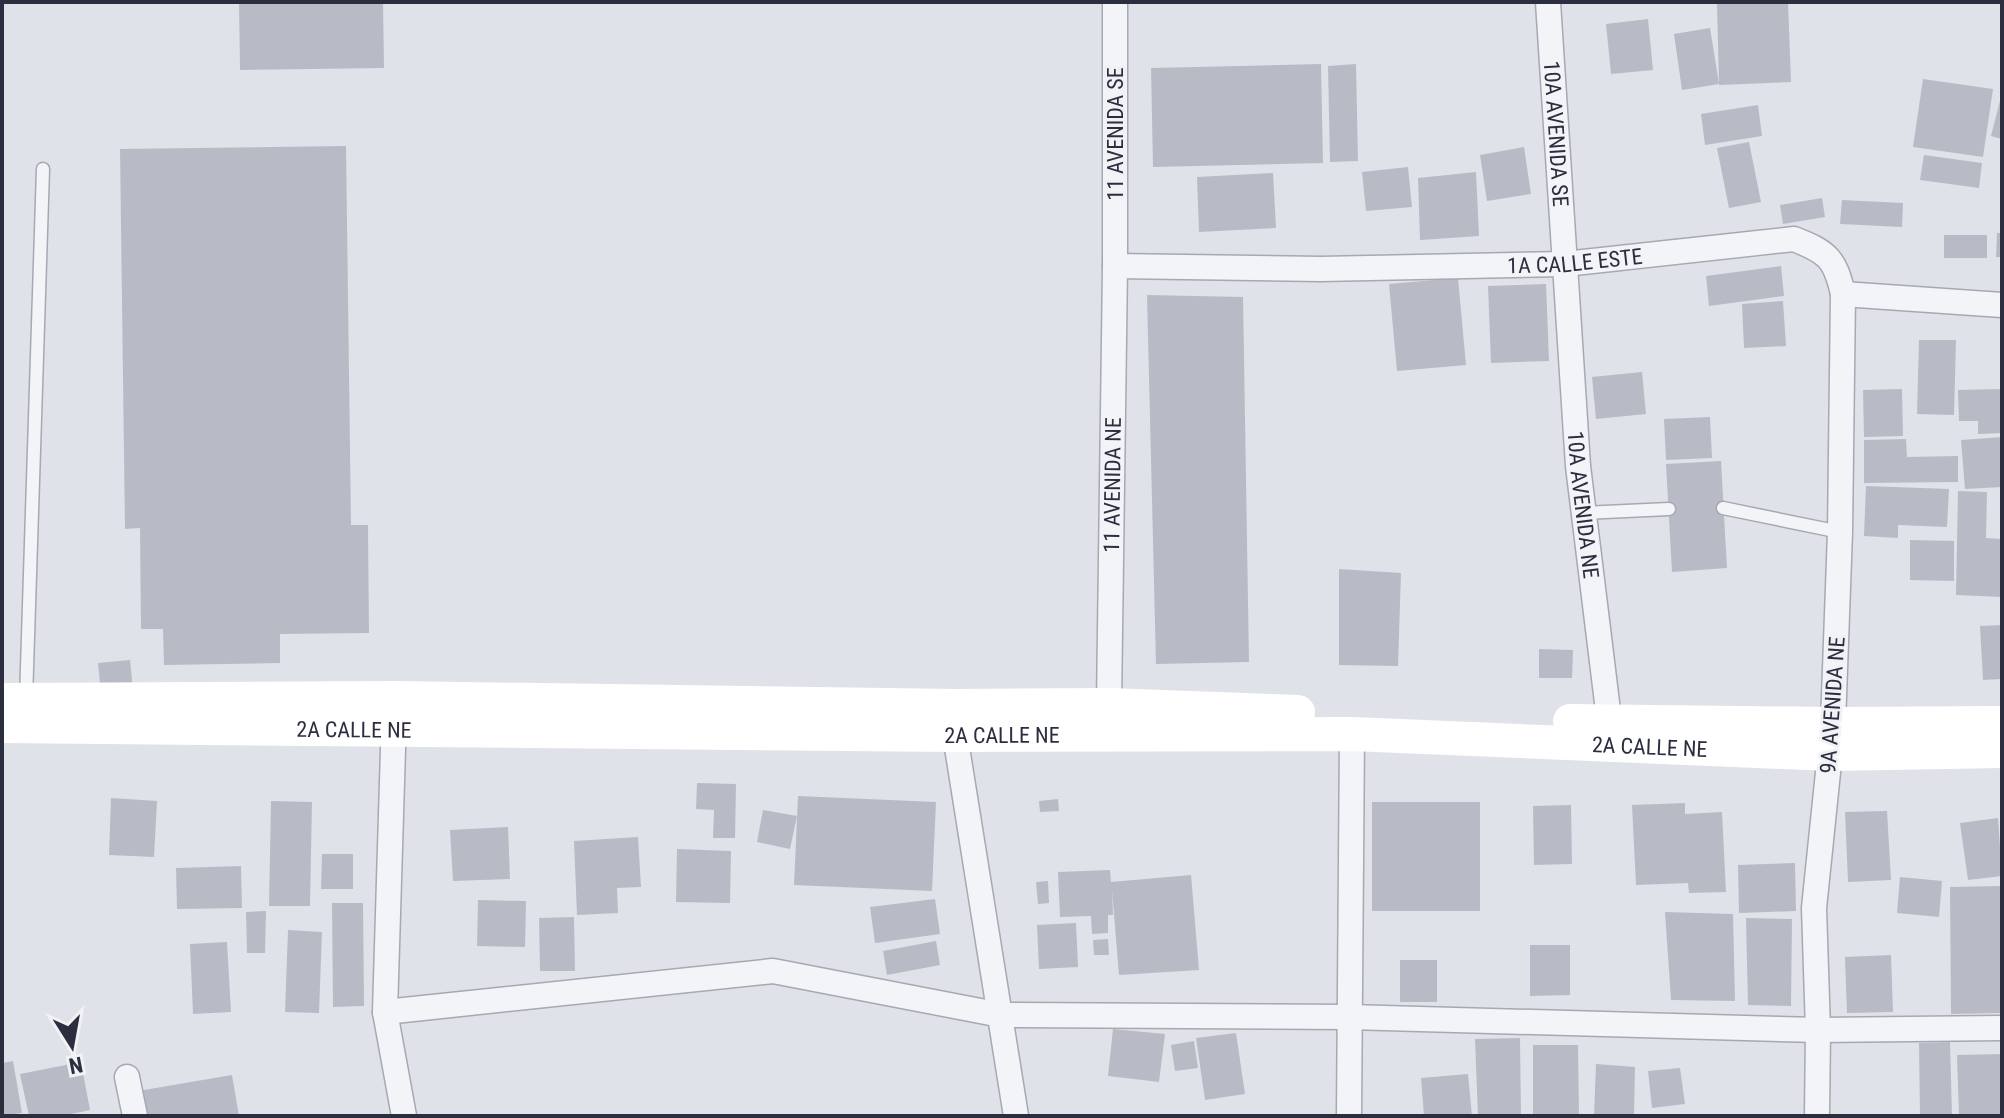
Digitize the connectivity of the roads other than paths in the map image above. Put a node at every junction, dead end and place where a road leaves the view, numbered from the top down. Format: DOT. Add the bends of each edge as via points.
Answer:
graph roads {
  1 [pos="1115,2"];
  2 [pos="1548,2"];
  3 [pos="43,169"];
  4 [pos="1565,264"];
  5 [pos="1115,266"];
  6 [pos="1843,294"];
  7 [pos="2002,305"];
  8 [pos="1723,508"];
  9 [pos="1669,509"];
  10 [pos="1583,513"];
  11 [pos="1840,532"];
  12 [pos="1109,705"];
  13 [pos="14,713"];
  14 [pos="394,714"];
  15 [pos="2002,723"];
  16 [pos="1352,734"];
  17 [pos="1611,734"];
  18 [pos="955,735"];
  19 [pos="1832,739"];
  20 [pos="2002,751"];
  21 [pos="385,1012"];
  22 [pos="1001,1015"];
  23 [pos="1349,1017"];
  24 [pos="2002,1028"];
  25 [pos="1818,1030"];
  26 [pos="127,1077"];
  27 [pos="135,1116"];
  28 [pos="404,1116"];
  29 [pos="1016,1116"];
  30 [pos="1349,1116"];
  31 [pos="1817,1116"];
  1 -- 5 [label="street, 11 AVENIDA SE"];
  2 -- 4 [label="street, 10A AVENIDA SE"];
  3 -- 13 [label="lane"];
  4 -- 5 [label="street, 1A CALLE ESTE"];
  4 -- 6 [label="street, 1A CALLE ESTE" via="1794,239 1822,250 1837,269"];
  4 -- 10 [label="street, 10A AVENIDA NE"];
  5 -- 12 [label="street, 11 AVENIDA NE"];
  6 -- 7 [label="street"];
  6 -- 11 [label="street, 9A AVENIDA NE"];
  8 -- 11 [label="lane"];
  9 -- 10 [label="lane"];
  10 -- 17 [label="street, 10A AVENIDA NE"];
  11 -- 19 [label="street, 9A AVENIDA NE"];
  12 -- 14 [label="main road, 2A CALLE NE"];
  12 -- 17 [label="main road, 2A CALLE NE"];
  13 -- 14 [label="main road, 2A CALLE NE"];
  14 -- 18 [label="main road, 2A CALLE NE"];
  14 -- 21 [label="street"];
  15 -- 19 [label="main road, 2A CALLE NE"];
  16 -- 17 [label="main road, 2A CALLE NE"];
  16 -- 18 [label="main road, 2A CALLE NE"];
  16 -- 23 [label="street"];
  17 -- 19 [label="main road, 2A CALLE NE"];
  18 -- 22 [label="street"];
  19 -- 20 [label="main road, 2A CALLE NE"];
  19 -- 25 [label="street, 9A AVENIDA NE" via="1814,908"];
  21 -- 22 [label="street" via="773,971"];
  21 -- 28 [label="street"];
  22 -- 23 [label="street"];
  22 -- 29 [label="street"];
  23 -- 25 [label="street"];
  23 -- 30 [label="street"];
  24 -- 25 [label="street"];
  25 -- 31 [label="street, 9A AVENIDA NE"];
  26 -- 27 [label="street"];
}
